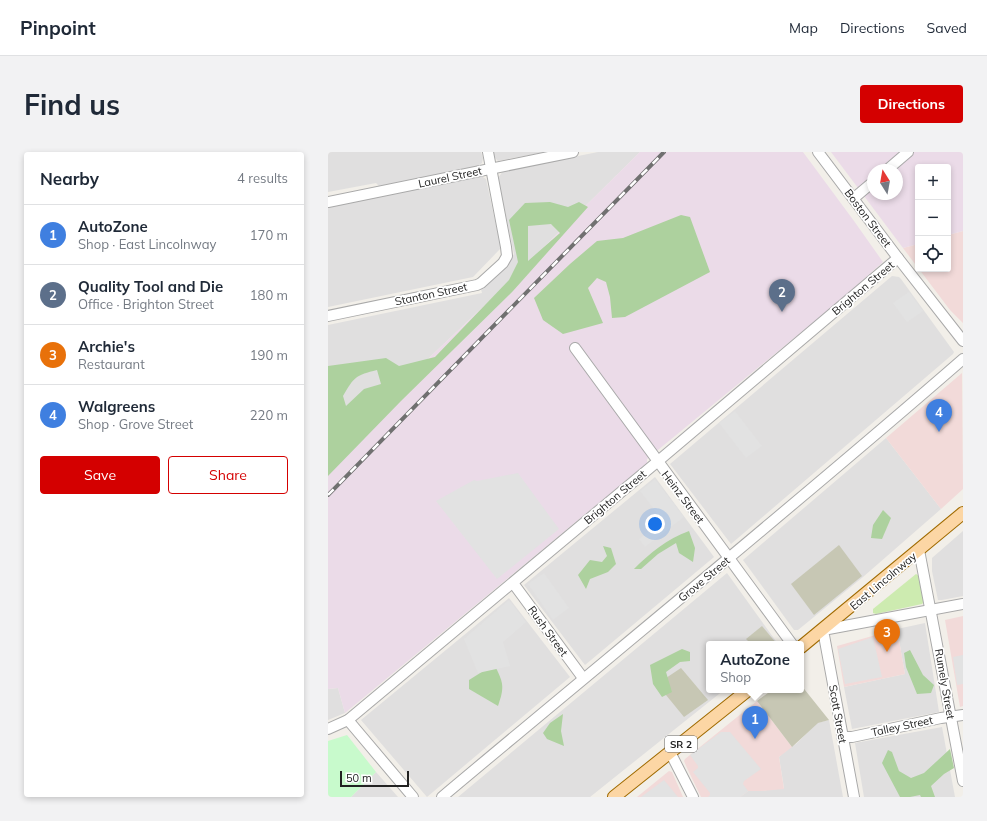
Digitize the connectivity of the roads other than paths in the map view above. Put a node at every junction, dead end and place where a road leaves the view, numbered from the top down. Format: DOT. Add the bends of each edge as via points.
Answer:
graph roads {
  1 [pos="488,152"];
  2 [pos="573,152"];
  3 [pos="818,152"];
  4 [pos="908,152"];
  5 [pos="894,164"];
  6 [pos="491,168"];
  7 [pos="867,187"];
  8 [pos="854,198"];
  9 [pos="328,202"];
  10 [pos="898,258"];
  11 [pos="328,316"];
  12 [pos="963,341"];
  13 [pos="575,348"];
  14 [pos="963,359"];
  15 [pos="657,462"];
  16 [pos="963,513"];
  17 [pos="919,550"];
  18 [pos="729,559"];
  19 [pos="513,583"];
  20 [pos="963,604"];
  21 [pos="931,610"];
  22 [pos="823,630"];
  23 [pos="790,641"];
  24 [pos="804,645"];
  25 [pos="583,678"];
  26 [pos="744,693"];
  27 [pos="963,715"];
  28 [pos="951,717"];
  29 [pos="348,720"];
  30 [pos="328,729"];
  31 [pos="842,737"];
  32 [pos="670,752"];
  33 [pos="963,781"];
  34 [pos="413,797"];
  35 [pos="442,797"];
  36 [pos="614,797"];
  37 [pos="693,797"];
  38 [pos="854,797"];
  1 -- 6 [label="street"];
  2 -- 6 [label="street, Laurel Street"];
  3 -- 8 [label="street, Boston Street"];
  4 -- 5 [label="street"];
  6 -- 9 [label="street, Laurel Street"];
  6 -- 11 [label="street, Stanton Street" via="507,256 481,283"];
  7 -- 8 [label="street"];
  8 -- 10 [label="street, Boston Street"];
  10 -- 12 [label="street, Boston Street"];
  10 -- 15 [label="street, Brighton Street"];
  13 -- 15 [label="street, Heinz Street"];
  14 -- 18 [label="street, Grove Street"];
  15 -- 18 [label="street, Heinz Street"];
  15 -- 19 [label="street, Brighton Street"];
  16 -- 17 [label="main road, East Lincolnway"];
  17 -- 21 [label="street, Rumely Street"];
  17 -- 22 [label="main road, East Lincolnway"];
  18 -- 23 [label="street, Heinz Street"];
  18 -- 25 [label="street, Grove Street"];
  19 -- 25 [label="street, Rush Street"];
  19 -- 29 [label="street, Brighton Street"];
  20 -- 21 [label="street"];
  21 -- 22 [label="street"];
  21 -- 28 [label="street, Rumely Street"];
  22 -- 24 [label="main road, East Lincolnway"];
  22 -- 31 [label="street, Scott Street"];
  25 -- 35 [label="street, Grove Street"];
  26 -- 32 [label="main road, SR 2"];
  27 -- 28 [label="street, Talley Street"];
  28 -- 31 [label="street, Talley Street"];
  28 -- 33 [label="street, Rumely Street"];
  29 -- 30 [label="street, Brighton Street"];
  29 -- 34 [label="street"];
  31 -- 38 [label="street, Scott Street"];
  32 -- 36 [label="main road, SR 2"];
  32 -- 37 [label="street"];
}
